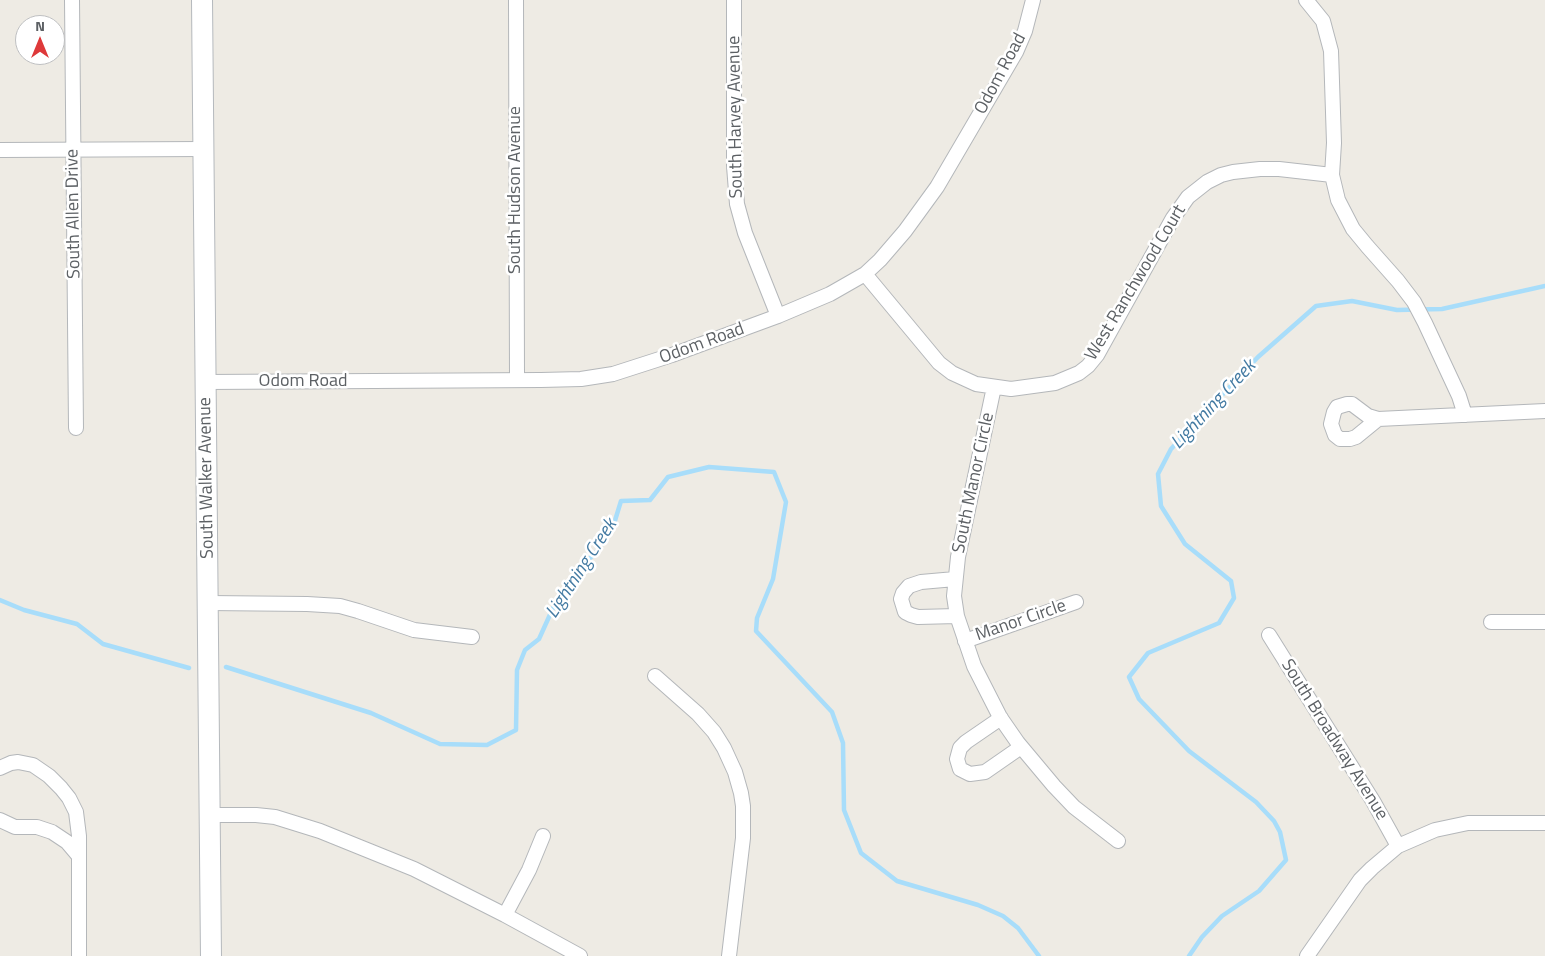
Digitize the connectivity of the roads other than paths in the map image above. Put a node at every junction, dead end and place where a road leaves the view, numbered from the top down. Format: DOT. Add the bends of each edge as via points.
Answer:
graph roads {
  1 [pos="72,0"];
  2 [pos="202,0"];
  3 [pos="516,0"];
  4 [pos="734,0"];
  5 [pos="1033,0"];
  6 [pos="1306,0"];
  7 [pos="74,149"];
  8 [pos="203,149"];
  9 [pos="0,150"];
  10 [pos="1332,174"];
  11 [pos="865,274"];
  12 [pos="778,316"];
  13 [pos="517,380"];
  14 [pos="206,382"];
  15 [pos="994,387"];
  16 [pos="1545,411"];
  17 [pos="1465,415"];
  18 [pos="1378,419"];
  19 [pos="76,428"];
  20 [pos="955,579"];
  21 [pos="1076,602"];
  22 [pos="208,603"];
  23 [pos="957,616"];
  24 [pos="1491,622"];
  25 [pos="1545,622"];
  26 [pos="1269,634"];
  27 [pos="472,637"];
  28 [pos="965,641"];
  29 [pos="655,676"];
  30 [pos="1001,718"];
  31 [pos="1021,747"];
  32 [pos="0,768"];
  33 [pos="210,816"];
  34 [pos="0,820"];
  35 [pos="1545,823"];
  36 [pos="543,836"];
  37 [pos="1118,842"];
  38 [pos="1398,846"];
  39 [pos="78,855"];
  40 [pos="505,915"];
  41 [pos="79,956"];
  42 [pos="211,956"];
  43 [pos="580,956"];
  44 [pos="729,956"];
  45 [pos="1307,956"];
  1 -- 7 [label="street, South Allen Drive"];
  2 -- 8 [label="main road, South Walker Avenue"];
  3 -- 13 [label="street, South Hudson Avenue"];
  4 -- 12 [label="street, South Harvey Avenue" via="737,204"];
  5 -- 11 [label="street, Odom Road" via="1016,52 937,187 905,231"];
  6 -- 10 [label="street" via="1323,21 1331,52"];
  7 -- 8 [label="street"];
  7 -- 9 [label="street"];
  7 -- 19 [label="street, South Allen Drive"];
  8 -- 14 [label="main road, South Walker Avenue"];
  10 -- 15 [label="street, West Ranchwood Court" via="1260,169 1233,172 1207,182 1188,197 1173,218 1106,341 1088,366 1055,383 1019,388"];
  10 -- 17 [label="street" via="1338,200 1354,229 1414,302"];
  11 -- 12 [label="street, Odom Road" via="830,294"];
  11 -- 15 [label="street, West Ranchwood Court" via="939,363 964,380"];
  12 -- 13 [label="street, Odom Road" via="619,373"];
  13 -- 14 [label="street, Odom Road"];
  14 -- 22 [label="main road, South Walker Avenue"];
  15 -- 20 [label="street, South Manor Circle"];
  16 -- 17 [label="street"];
  17 -- 18 [label="street"];
  20 -- 23 [label="street, South Manor Circle"];
  20 -- 23 [label="street, South Manor Circle" via="909,586 901,599 905,612 911,615"];
  21 -- 28 [label="street, Manor Circle"];
  22 -- 27 [label="street" via="340,606 414,630"];
  22 -- 33 [label="main road, South Walker Avenue"];
  23 -- 28 [label="street, South Manor Circle"];
  24 -- 25 [label="street"];
  26 -- 38 [label="street, South Broadway Avenue"];
  28 -- 30 [label="street, South Manor Circle"];
  29 -- 44 [label="street" via="714,732 735,772 741,793 743,838"];
  30 -- 31 [label="street, South Manor Circle"];
  30 -- 31 [label="street" via="960,748 957,759 960,769 970,774 985,772"];
  31 -- 37 [label="street, South Manor Circle" via="1074,807"];
  32 -- 39 [label="street" via="18,762 33,765 61,788 76,812"];
  33 -- 40 [label="street" via="256,815 294,822 414,869"];
  33 -- 42 [label="main road, South Walker Avenue"];
  34 -- 39 [label="street" via="16,827 36,827 52,832"];
  35 -- 38 [label="street" via="1468,823 1434,830"];
  36 -- 40 [label="street"];
  38 -- 45 [label="street" via="1360,880"];
  39 -- 41 [label="street"];
  40 -- 43 [label="street"];
}
